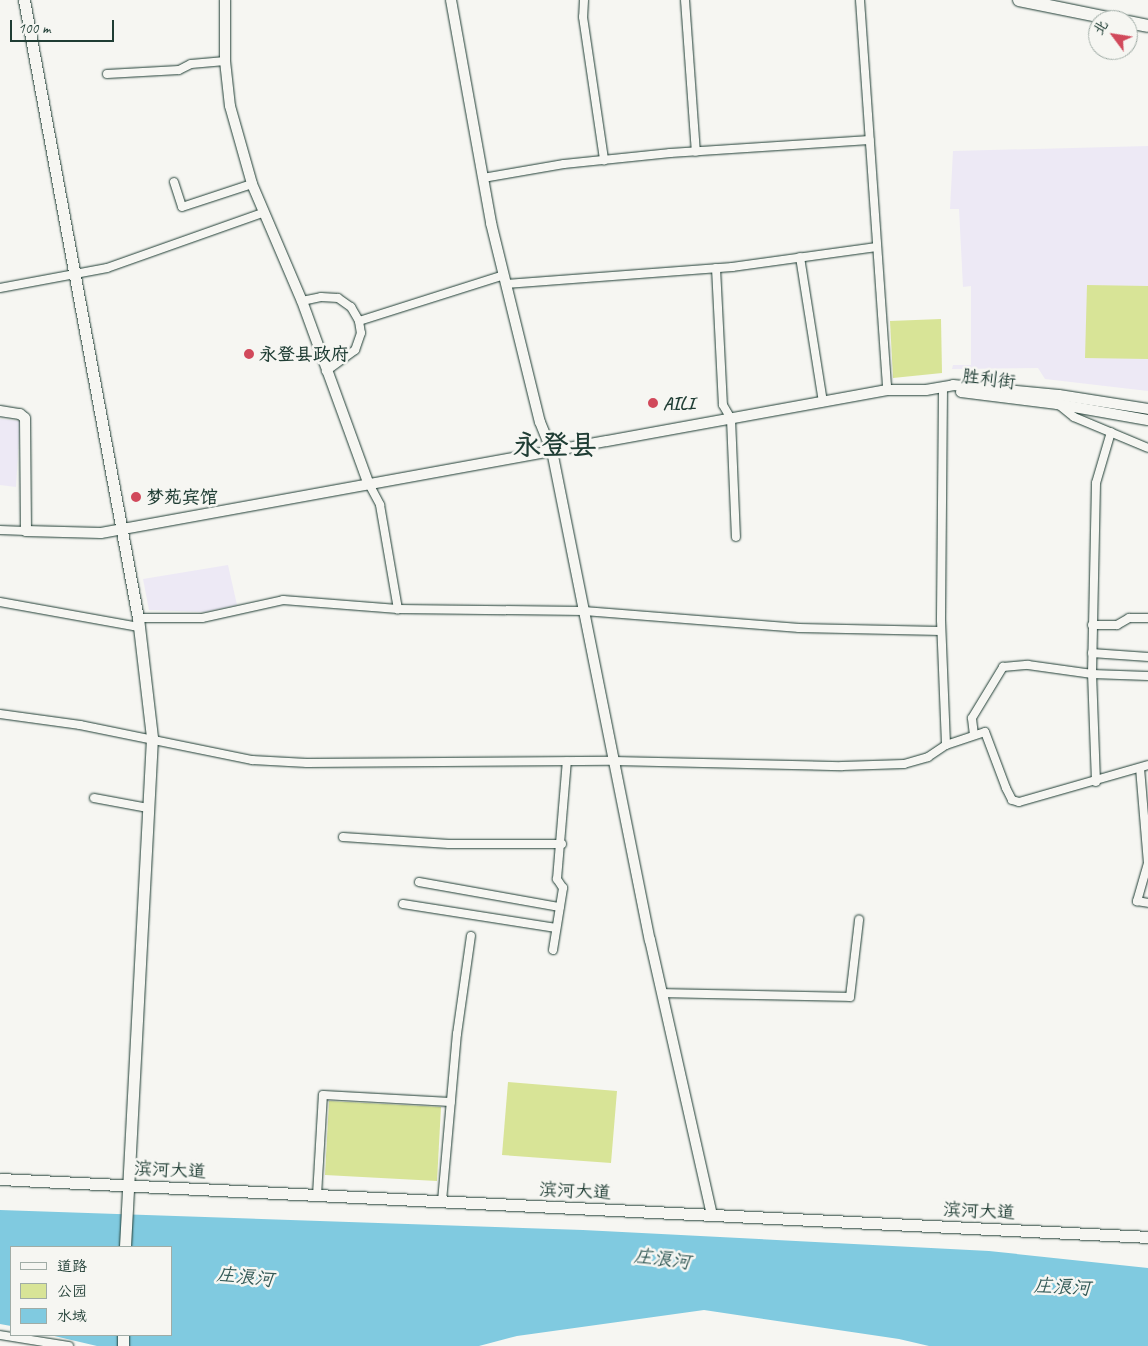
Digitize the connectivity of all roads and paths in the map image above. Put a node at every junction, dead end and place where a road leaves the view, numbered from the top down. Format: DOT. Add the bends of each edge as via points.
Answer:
graph roads {
  1 [pos="24,0"];
  2 [pos="225,0"];
  3 [pos="451,0"];
  4 [pos="584,0"];
  5 [pos="685,0"];
  6 [pos="860,0"];
  7 [pos="1020,0"];
  8 [pos="1088,14"];
  9 [pos="225,60"];
  10 [pos="107,74"];
  11 [pos="870,140"];
  12 [pos="696,152"];
  13 [pos="604,160"];
  14 [pos="483,178"];
  15 [pos="174,182"];
  16 [pos="252,184"];
  17 [pos="262,213"];
  18 [pos="877,247"];
  19 [pos="800,257"];
  20 [pos="716,268"];
  21 [pos="75,277"];
  22 [pos="505,280"];
  23 [pos="0,288"];
  24 [pos="302,301"];
  25 [pos="360,321"];
  26 [pos="326,371"];
  27 [pos="943,388"];
  28 [pos="887,390"];
  29 [pos="823,402"];
  30 [pos="1057,404"];
  31 [pos="1148,409"];
  32 [pos="0,411"];
  33 [pos="731,419"];
  34 [pos="1148,420"];
  35 [pos="1111,432"];
  36 [pos="1148,448"];
  37 [pos="552,451"];
  38 [pos="368,482"];
  39 [pos="122,529"];
  40 [pos="0,530"];
  41 [pos="26,531"];
  42 [pos="736,537"];
  43 [pos="0,602"];
  44 [pos="398,609"];
  45 [pos="584,611"];
  46 [pos="1148,618"];
  47 [pos="138,622"];
  48 [pos="1092,625"];
  49 [pos="941,631"];
  50 [pos="1092,653"];
  51 [pos="1148,657"];
  52 [pos="1092,674"];
  53 [pos="1148,676"];
  54 [pos="0,714"];
  55 [pos="974,735"];
  56 [pos="152,738"];
  57 [pos="946,745"];
  58 [pos="614,761"];
  59 [pos="567,762"];
  60 [pos="1148,765"];
  61 [pos="1140,768"];
  62 [pos="1096,782"];
  63 [pos="94,798"];
  64 [pos="148,808"];
  65 [pos="343,837"];
  66 [pos="562,844"];
  67 [pos="1148,863"];
  68 [pos="419,882"];
  69 [pos="1148,903"];
  70 [pos="403,904"];
  71 [pos="560,906"];
  72 [pos="859,920"];
  73 [pos="556,928"];
  74 [pos="471,936"];
  75 [pos="553,950"];
  76 [pos="662,993"];
  77 [pos="451,1102"];
  78 [pos="0,1179"];
  79 [pos="128,1185"];
  80 [pos="317,1195"];
  81 [pos="442,1201"];
  82 [pos="712,1215"];
  83 [pos="1148,1236"];
  84 [pos="126,1246"];
  85 [pos="0,1335"];
  86 [pos="69,1346"];
  1 -- 21 [label="main road"];
  2 -- 9 [label="street"];
  3 -- 14 [label="street"];
  4 -- 13 [label="street" via="583,16"];
  5 -- 12 [label="street"];
  6 -- 11 [label="street"];
  7 -- 8 [label="main road"];
  9 -- 10 [label="street" via="191,64 179,70"];
  9 -- 16 [label="street" via="230,106"];
  11 -- 12 [label="street"];
  11 -- 18 [label="street"];
  12 -- 13 [label="street"];
  13 -- 14 [label="street"];
  14 -- 22 [label="street"];
  15 -- 16 [label="street" via="182,207"];
  16 -- 17 [label="street"];
  17 -- 21 [label="street"];
  17 -- 24 [label="street"];
  18 -- 19 [label="street"];
  18 -- 28 [label="street"];
  19 -- 20 [label="street"];
  19 -- 29 [label="street"];
  20 -- 22 [label="street"];
  20 -- 33 [label="street" via="722,405"];
  21 -- 23 [label="street"];
  21 -- 39 [label="main road"];
  22 -- 25 [label="street"];
  22 -- 37 [label="street" via="540,422"];
  24 -- 25 [label="street" via="338,298 351,307"];
  24 -- 26 [label="street"];
  25 -- 26 [label="street" via="361,333 355,350"];
  26 -- 38 [label="street"];
  27 -- 28 [label="street"];
  27 -- 30 [label="street, 胜利街"];
  27 -- 31 [label="street, 胜利街" via="953,385 1059,395"];
  27 -- 49 [label="street"];
  28 -- 29 [label="street"];
  29 -- 33 [label="street"];
  30 -- 34 [label="street, 胜利街"];
  30 -- 35 [label="street" via="1074,417"];
  32 -- 41 [label="street" via="20,414 25,418"];
  33 -- 37 [label="street"];
  33 -- 42 [label="street"];
  35 -- 36 [label="street"];
  35 -- 48 [label="street" via="1096,483"];
  37 -- 38 [label="street"];
  37 -- 45 [label="street"];
  38 -- 39 [label="street"];
  38 -- 44 [label="street" via="380,505"];
  39 -- 41 [label="street" via="101,532"];
  39 -- 47 [label="main road"];
  40 -- 41 [label="street"];
  43 -- 47 [label="street"];
  44 -- 45 [label="street"];
  44 -- 47 [label="street" via="283,600 202,618"];
  45 -- 49 [label="street" via="799,628"];
  45 -- 58 [label="street"];
  46 -- 48 [label="street" via="1129,618 1117,625"];
  47 -- 56 [label="main road"];
  48 -- 50 [label="street"];
  49 -- 57 [label="street"];
  50 -- 51 [label="street"];
  50 -- 52 [label="street"];
  52 -- 53 [label="street"];
  52 -- 55 [label="street" via="1028,665 1003,667 972,718"];
  52 -- 62 [label="street"];
  54 -- 56 [label="street"];
  55 -- 57 [label="street"];
  55 -- 62 [label="street" via="985,732 1012,800 1019,802"];
  56 -- 59 [label="street" via="252,760 307,763"];
  56 -- 64 [label="main road"];
  57 -- 58 [label="street" via="928,757 904,764 842,766"];
  58 -- 59 [label="street"];
  58 -- 76 [label="street"];
  59 -- 66 [label="street"];
  60 -- 61 [label="street"];
  61 -- 62 [label="street"];
  61 -- 67 [label="street"];
  63 -- 64 [label="street"];
  64 -- 79 [label="main road"];
  65 -- 66 [label="street" via="449,844"];
  66 -- 71 [label="street" via="557,879 563,888"];
  67 -- 69 [label="street" via="1137,901"];
  68 -- 71 [label="street"];
  70 -- 73 [label="street"];
  71 -- 73 [label="street"];
  72 -- 76 [label="street" via="850,997"];
  73 -- 75 [label="street"];
  74 -- 77 [label="street"];
  76 -- 82 [label="street"];
  77 -- 80 [label="street" via="322,1095"];
  77 -- 81 [label="street"];
  78 -- 79 [label="main road, 滨河大道"];
  79 -- 80 [label="main road, 滨河大道"];
  79 -- 84 [label="main road"];
  80 -- 81 [label="main road, 滨河大道"];
  81 -- 82 [label="main road, 滨河大道"];
  82 -- 83 [label="main road, 滨河大道"];
  85 -- 86 [label="street"];
}
